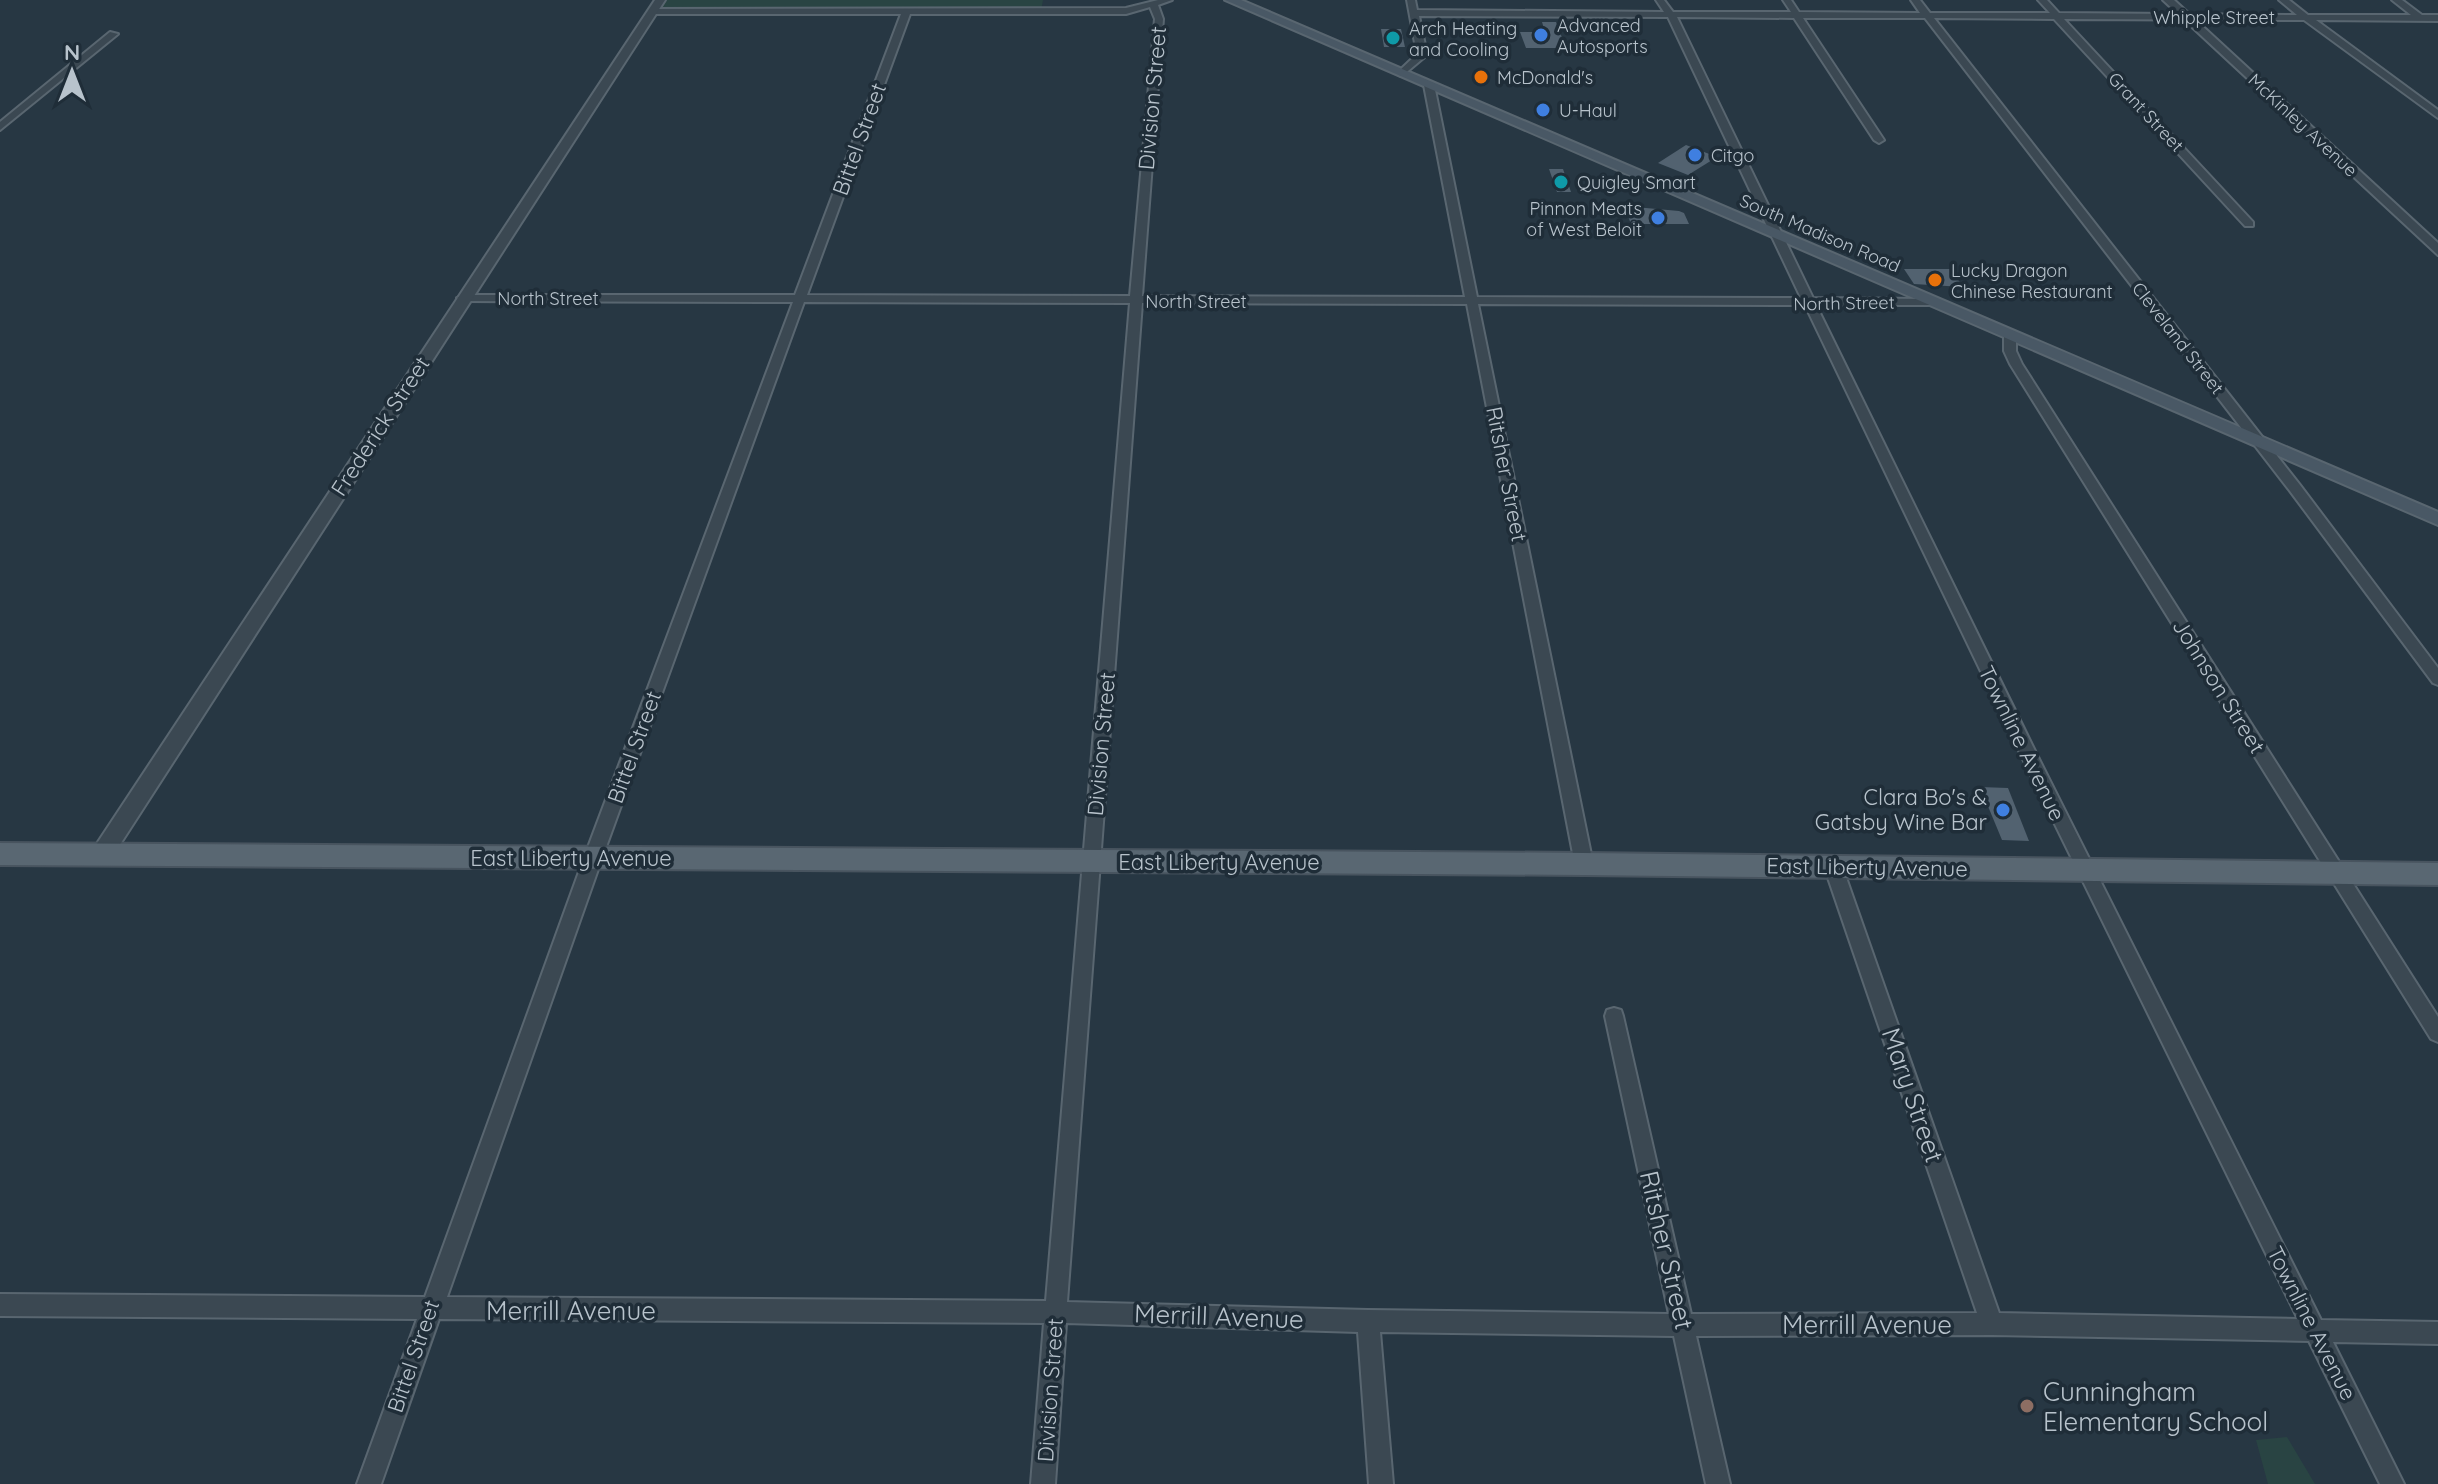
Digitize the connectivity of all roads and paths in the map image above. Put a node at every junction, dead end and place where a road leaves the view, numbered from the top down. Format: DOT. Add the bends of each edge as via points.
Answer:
graph roads {
  1 [pos="1168,0"];
  2 [pos="1231,0"];
  3 [pos="1660,0"];
  4 [pos="1787,0"];
  5 [pos="1915,0"];
  6 [pos="2042,0"];
  7 [pos="2168,0"];
  8 [pos="2283,0"];
  9 [pos="2396,0"];
  10 [pos="1410,4"];
  11 [pos="656,5"];
  12 [pos="1154,5"];
  13 [pos="906,12"];
  14 [pos="1669,14"];
  15 [pos="1796,15"];
  16 [pos="1927,15"];
  17 [pos="2058,17"];
  18 [pos="2186,17"];
  19 [pos="2305,18"];
  20 [pos="2420,18"];
  21 [pos="2436,20"];
  22 [pos="113,34"];
  23 [pos="1402,73"];
  24 [pos="1429,85"];
  25 [pos="2438,115"];
  26 [pos="0,127"];
  27 [pos="1879,140"];
  28 [pos="2249,224"];
  29 [pos="1777,236"];
  30 [pos="2438,251"];
  31 [pos="463,298"];
  32 [pos="800,300"];
  33 [pos="1137,300"];
  34 [pos="1473,302"];
  35 [pos="1929,302"];
  36 [pos="1808,304"];
  37 [pos="2010,336"];
  38 [pos="2259,442"];
  39 [pos="2438,519"];
  40 [pos="2438,679"];
  41 [pos="0,854"];
  42 [pos="102,854"];
  43 [pos="593,858"];
  44 [pos="1091,861"];
  45 [pos="1584,864"];
  46 [pos="1833,866"];
  47 [pos="2083,868"];
  48 [pos="2338,873"];
  49 [pos="2438,874"];
  50 [pos="1614,1016"];
  51 [pos="2438,1033"];
  52 [pos="0,1305"];
  53 [pos="430,1309"];
  54 [pos="1056,1312"];
  55 [pos="1368,1321"];
  56 [pos="1992,1324"];
  57 [pos="1684,1325"];
  58 [pos="2314,1328"];
  59 [pos="2438,1333"];
  60 [pos="369,1484"];
  61 [pos="1043,1484"];
  62 [pos="1381,1484"];
  63 [pos="1718,1484"];
  64 [pos="2392,1484"];
  1 -- 12 [label="street"];
  2 -- 23 [label="main road, South Madison Road"];
  3 -- 14 [label="street, Townline Avenue"];
  4 -- 15 [label="street"];
  5 -- 16 [label="street, Cleveland Street"];
  6 -- 17 [label="street, Grant Street"];
  7 -- 18 [label="street, McKinley Avenue"];
  8 -- 19 [label="street"];
  9 -- 20 [label="street"];
  10 -- 14 [label="street, Whipple Street"];
  10 -- 23 [label="street" via="1422,55"];
  11 -- 13 [label="street"];
  11 -- 31 [label="street, Frederick Street"];
  12 -- 13 [label="street" via="1126,11"];
  12 -- 33 [label="street, Division Street" via="1159,19"];
  13 -- 32 [label="street, Bittel Street"];
  14 -- 15 [label="street, Whipple Street"];
  14 -- 29 [label="street, Townline Avenue"];
  15 -- 16 [label="street, Whipple Street"];
  15 -- 27 [label="street"];
  16 -- 17 [label="street, Whipple Street"];
  16 -- 38 [label="street, Cleveland Street"];
  17 -- 18 [label="street, Whipple Street"];
  17 -- 28 [label="street, Grant Street"];
  18 -- 19 [label="street, Whipple Street"];
  18 -- 30 [label="street, McKinley Avenue"];
  19 -- 20 [label="street, Whipple Street"];
  19 -- 25 [label="street"];
  20 -- 21 [label="street, Whipple Street"];
  22 -- 26 [label="street"];
  23 -- 24 [label="main road, South Madison Road"];
  24 -- 29 [label="main road, South Madison Road"];
  24 -- 34 [label="street, Ritsher Street"];
  29 -- 35 [label="main road, South Madison Road"];
  29 -- 36 [label="street, Townline Avenue"];
  31 -- 32 [label="street, North Street"];
  31 -- 42 [label="street, Frederick Street"];
  32 -- 33 [label="street, North Street"];
  32 -- 43 [label="street, Bittel Street"];
  33 -- 34 [label="street, North Street"];
  33 -- 44 [label="street, Division Street"];
  34 -- 36 [label="street, North Street"];
  34 -- 45 [label="street, Ritsher Street"];
  35 -- 36 [label="street, North Street"];
  35 -- 37 [label="main road, South Madison Road"];
  36 -- 47 [label="street, Townline Avenue"];
  37 -- 38 [label="main road, South Madison Road"];
  37 -- 48 [label="street, Johnson Street" via="2016,364"];
  38 -- 39 [label="main road, South Madison Road"];
  38 -- 40 [label="street, Cleveland Street"];
  41 -- 42 [label="main road, East Liberty Avenue"];
  42 -- 43 [label="main road, East Liberty Avenue"];
  43 -- 44 [label="main road, East Liberty Avenue"];
  43 -- 53 [label="street, Bittel Street"];
  44 -- 45 [label="main road, East Liberty Avenue"];
  44 -- 54 [label="street, Division Street"];
  45 -- 46 [label="main road, East Liberty Avenue"];
  46 -- 47 [label="main road, East Liberty Avenue"];
  46 -- 56 [label="street, Mary Street"];
  47 -- 48 [label="main road, East Liberty Avenue"];
  47 -- 58 [label="street, Townline Avenue"];
  48 -- 49 [label="main road, East Liberty Avenue"];
  48 -- 51 [label="street, Johnson Street"];
  50 -- 57 [label="street, Ritsher Street"];
  52 -- 53 [label="street, Merrill Avenue"];
  53 -- 54 [label="street, Merrill Avenue"];
  53 -- 60 [label="street, Bittel Street"];
  54 -- 55 [label="street, Merrill Avenue"];
  54 -- 61 [label="street, Division Street"];
  55 -- 57 [label="street, Merrill Avenue"];
  55 -- 62 [label="street"];
  56 -- 57 [label="street, Merrill Avenue"];
  56 -- 58 [label="street, Merrill Avenue"];
  57 -- 63 [label="street, Ritsher Street"];
  58 -- 59 [label="street, Merrill Avenue"];
  58 -- 64 [label="street, Townline Avenue"];
}
